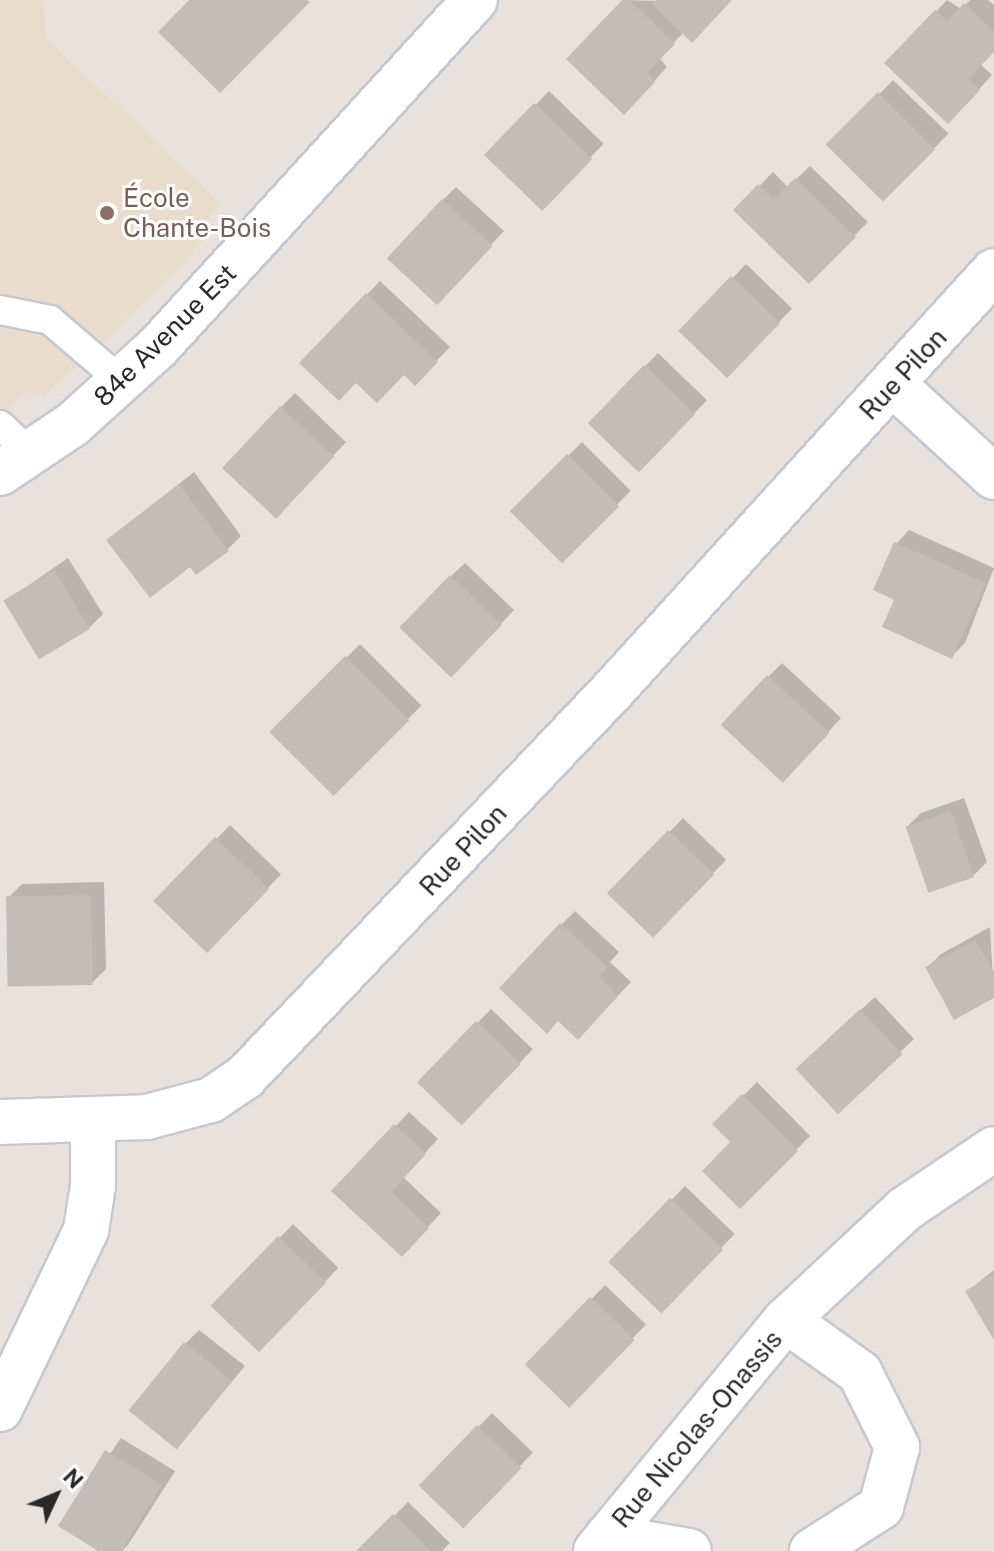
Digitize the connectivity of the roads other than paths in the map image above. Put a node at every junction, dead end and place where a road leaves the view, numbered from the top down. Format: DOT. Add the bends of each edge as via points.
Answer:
graph roads {
  1 [pos="475,0"];
  2 [pos="994,271"];
  3 [pos="0,310"];
  4 [pos="122,382"];
  5 [pos="894,385"];
  6 [pos="0,425"];
  7 [pos="15,464"];
  8 [pos="994,477"];
  9 [pos="93,1121"];
  10 [pos="0,1122"];
  11 [pos="994,1149"];
  12 [pos="786,1320"];
  13 [pos="0,1409"];
  14 [pos="602,1544"];
  15 [pos="689,1551"];
  16 [pos="812,1551"];
  1 -- 4 [label="street, 84e Avenue Est"];
  2 -- 5 [label="street, Rue Pilon"];
  3 -- 4 [label="lane" via="50,320"];
  4 -- 7 [label="street, 84e Avenue Est"];
  5 -- 8 [label="street"];
  5 -- 9 [label="street, Rue Pilon" via="245,1077 195,1106"];
  6 -- 7 [label="lane"];
  9 -- 10 [label="street, Rue Pilon"];
  9 -- 13 [label="street" via="93,1186 86,1230"];
  11 -- 12 [label="street, Rue Nicolas-Onassis" via="905,1209"];
  12 -- 14 [label="street, Rue Nicolas-Onassis"];
  12 -- 16 [label="street, Rue Nicolas-Onassis" via="860,1373 897,1447 881,1507"];
  14 -- 15 [label="street, Rue Nicolas-Onassis"];
}
